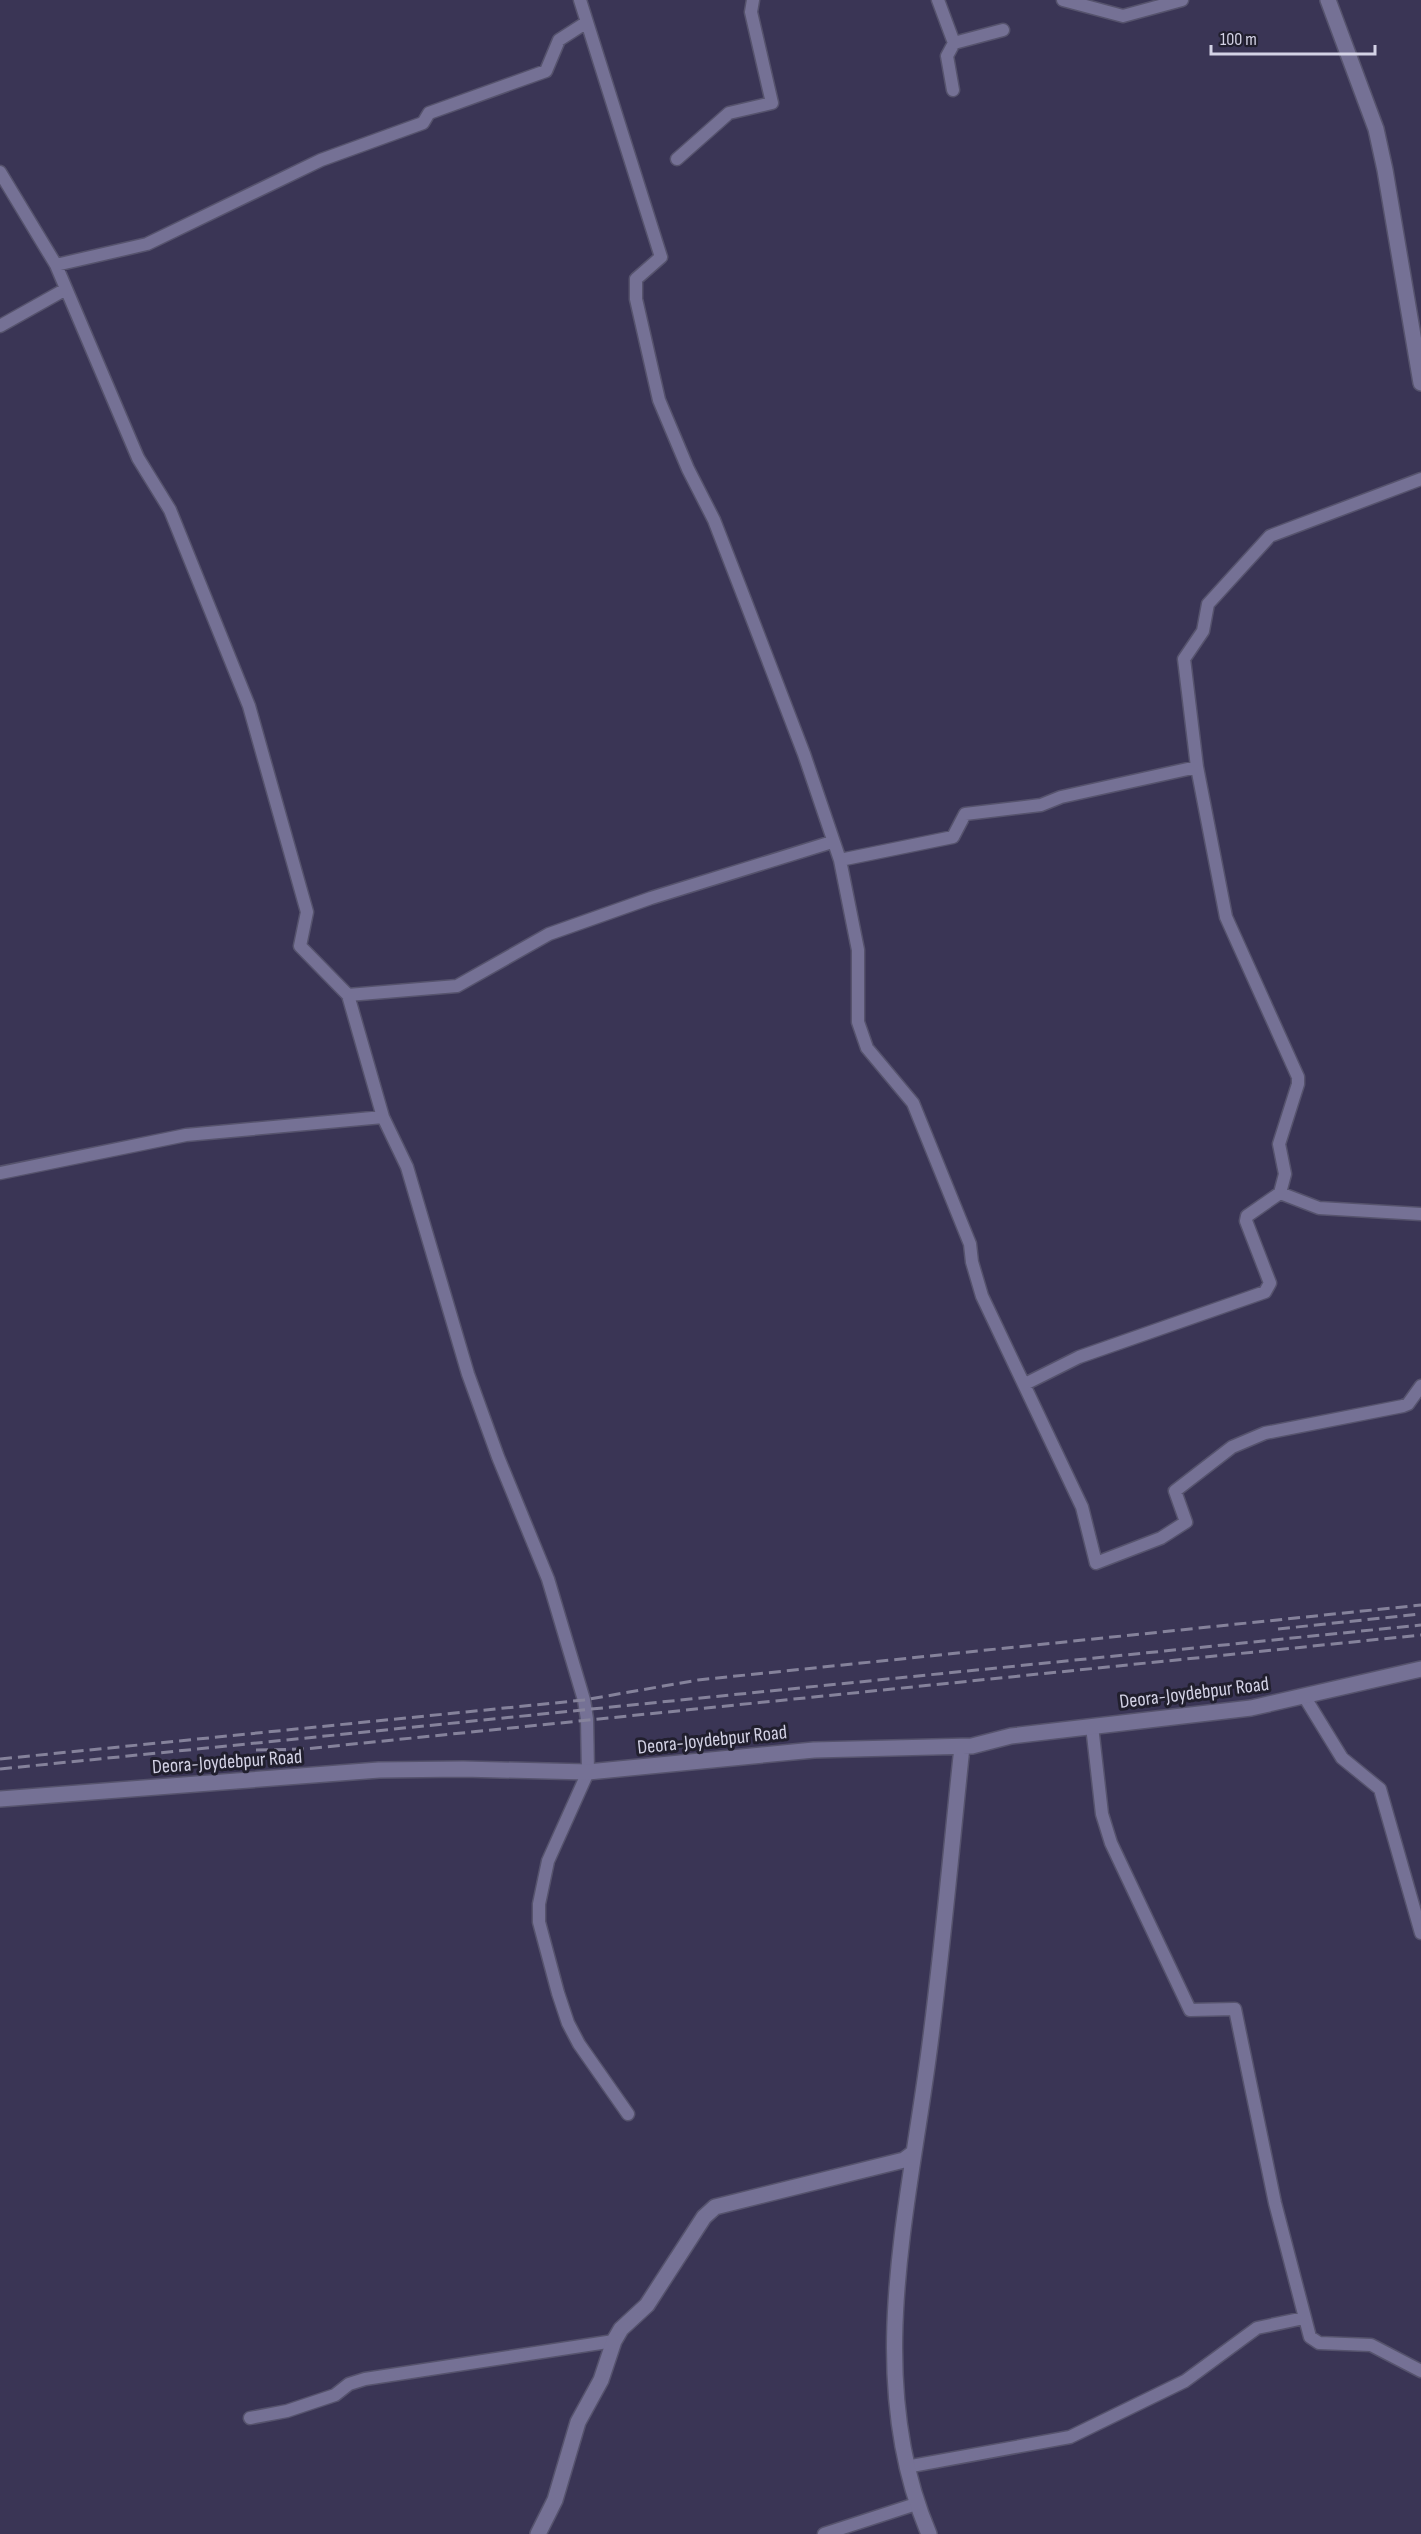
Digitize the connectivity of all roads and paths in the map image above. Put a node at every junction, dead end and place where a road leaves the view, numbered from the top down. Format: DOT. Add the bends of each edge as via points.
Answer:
graph roads {
  1 [pos="580,0"];
  2 [pos="753,0"];
  3 [pos="938,0"];
  4 [pos="1063,0"];
  5 [pos="1182,0"];
  6 [pos="1326,1"];
  7 [pos="587,22"];
  8 [pos="1003,30"];
  9 [pos="954,43"];
  10 [pos="953,90"];
  11 [pos="676,159"];
  12 [pos="0,172"];
  13 [pos="56,265"];
  14 [pos="66,289"];
  15 [pos="0,326"];
  16 [pos="1421,383"];
  17 [pos="1421,479"];
  18 [pos="1197,767"];
  19 [pos="832,842"];
  20 [pos="840,860"];
  21 [pos="348,995"];
  22 [pos="383,1117"];
  23 [pos="0,1173"];
  24 [pos="1280,1193"];
  25 [pos="1421,1214"];
  26 [pos="1025,1384"];
  27 [pos="1421,1386"];
  28 [pos="1421,1669"];
  29 [pos="1304,1696"];
  30 [pos="1092,1726"];
  31 [pos="962,1747"];
  32 [pos="588,1772"];
  33 [pos="0,1799"];
  34 [pos="1421,1933"];
  35 [pos="628,2114"];
  36 [pos="912,2154"];
  37 [pos="1304,2318"];
  38 [pos="614,2342"];
  39 [pos="1421,2371"];
  40 [pos="250,2418"];
  41 [pos="906,2467"];
  42 [pos="916,2504"];
  43 [pos="538,2534"];
  44 [pos="824,2534"];
  45 [pos="929,2534"];
  1 -- 7 [label="street"];
  2 -- 11 [label="street" via="751,12 772,103 729,113"];
  3 -- 9 [label="street"];
  4 -- 5 [label="street" via="1123,16"];
  6 -- 16 [label="street" via="1376,129"];
  7 -- 13 [label="street" via="559,40 546,71 429,113 423,123 321,160 147,244"];
  7 -- 19 [label="street" via="660,257 636,279 636,299 659,400 738,580 804,754"];
  8 -- 9 [label="street"];
  9 -- 10 [label="street" via="947,57"];
  12 -- 13 [label="street"];
  13 -- 14 [label="street"];
  14 -- 15 [label="street"];
  14 -- 21 [label="street" via="138,458 170,510 249,706 307,912 300,946"];
  17 -- 18 [label="street" via="1273,534 1208,604 1203,631 1184,659"];
  18 -- 20 [label="street" via="1061,796 1041,805 965,814 953,837"];
  18 -- 24 [label="street" via="1226,917 1298,1077 1279,1144 1285,1174"];
  19 -- 20 [label="street"];
  19 -- 21 [label="street" via="549,934 457,986"];
  20 -- 26 [label="street" via="858,950 858,1022 867,1048 913,1103 970,1244 982,1296"];
  21 -- 22 [label="street"];
  22 -- 23 [label="street" via="186,1135"];
  22 -- 32 [label="street" via="407,1167 468,1374 548,1580 584,1700"];
  24 -- 25 [label="street" via="1319,1208"];
  24 -- 26 [label="street" via="1247,1216 1246,1221 1269,1283 1265,1292 1079,1357"];
  26 -- 27 [label="street" via="1082,1507 1096,1563 1161,1538 1186,1522 1175,1491 1232,1447 1265,1433 1403,1406"];
  28 -- 29 [label="street, Deora-Joydebpur Road"];
  29 -- 30 [label="street, Deora-Joydebpur Road" via="1251,1708"];
  29 -- 34 [label="street" via="1342,1758 1380,1789"];
  30 -- 31 [label="street, Deora-Joydebpur Road" via="1011,1736"];
  30 -- 37 [label="street" via="1102,1814 1112,1843 1190,2010 1235,2008 1275,2203"];
  31 -- 32 [label="street, Deora-Joydebpur Road" via="814,1750"];
  31 -- 36 [label="street" via="928,2058"];
  32 -- 33 [label="street, Deora-Joydebpur Road" via="379,1770"];
  32 -- 35 [label="street" via="548,1862 539,1922 568,2023"];
  36 -- 38 [label="street" via="904,2160 715,2207 692,2233 647,2305 621,2329"];
  36 -- 41 [label="street" via="894,2370"];
  37 -- 39 [label="street" via="1313,2341 1371,2345"];
  37 -- 41 [label="street" via="1257,2328 1185,2380 1070,2437"];
  38 -- 40 [label="street" via="365,2379 349,2384 335,2395 287,2412"];
  38 -- 43 [label="street" via="601,2379 578,2422 555,2500"];
  41 -- 42 [label="street"];
  42 -- 44 [label="street"];
  42 -- 45 [label="street"];
}
